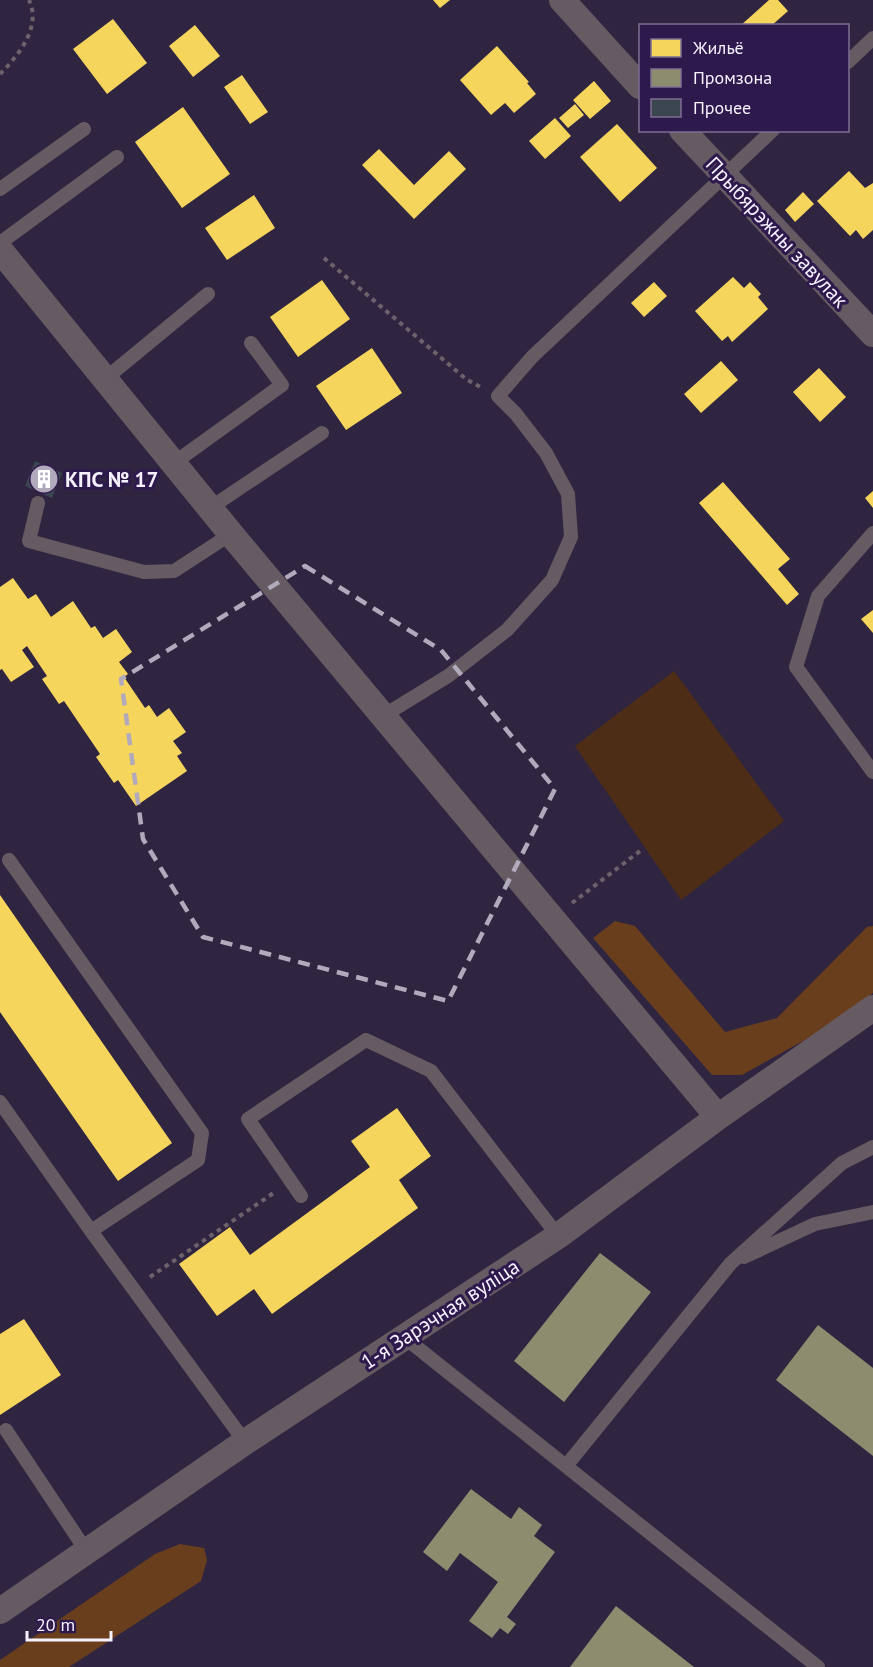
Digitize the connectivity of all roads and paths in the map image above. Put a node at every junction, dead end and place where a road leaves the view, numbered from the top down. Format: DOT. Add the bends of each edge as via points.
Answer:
graph roads {
  1 [pos="29,0"];
  2 [pos="562,0"];
  3 [pos="873,38"];
  4 [pos="849,61"];
  5 [pos="0,74"];
  6 [pos="639,85"];
  7 [pos="84,129"];
  8 [pos="684,132"];
  9 [pos="771,132"];
  10 [pos="117,157"];
  11 [pos="724,176"];
  12 [pos="0,189"];
  13 [pos="0,243"];
  14 [pos="0,250"];
  15 [pos="324,258"];
  16 [pos="208,294"];
  17 [pos="873,334"];
  18 [pos="251,343"];
  19 [pos="105,379"];
  20 [pos="498,396"];
  21 [pos="322,433"];
  22 [pos="174,463"];
  23 [pos="38,503"];
  24 [pos="210,508"];
  25 [pos="873,533"];
  26 [pos="231,534"];
  27 [pos="383,716"];
  28 [pos="873,772"];
  29 [pos="639,851"];
  30 [pos="9,860"];
  31 [pos="552,918"];
  32 [pos="873,1008"];
  33 [pos="0,1102"];
  34 [pos="718,1117"];
  35 [pos="873,1147"];
  36 [pos="291,1181"];
  37 [pos="301,1196"];
  38 [pos="873,1212"];
  39 [pos="91,1231"];
  40 [pos="558,1236"];
  41 [pos="731,1263"];
  42 [pos="133,1289"];
  43 [pos="404,1337"];
  44 [pos="6,1430"];
  45 [pos="244,1442"];
  46 [pos="567,1466"];
  47 [pos="87,1552"];
  48 [pos="0,1611"];
  49 [pos="818,1667"];
  1 -- 5 [label="path" via="33,8 29,37"];
  2 -- 6 [label="street"];
  3 -- 4 [label="lane"];
  7 -- 12 [label="lane"];
  8 -- 11 [label="street, Прыбярэжны завулак"];
  9 -- 11 [label="lane"];
  10 -- 13 [label="lane"];
  11 -- 17 [label="street, Прыбярэжны завулак"];
  11 -- 20 [label="lane" via="532,357"];
  14 -- 19 [label="street"];
  15 -- 20 [label="path" via="466,380"];
  16 -- 19 [label="lane"];
  18 -- 22 [label="lane" via="282,385"];
  19 -- 22 [label="street"];
  20 -- 27 [label="lane" via="546,453 568,495 571,537 552,580 507,630 448,676"];
  21 -- 24 [label="lane"];
  22 -- 24 [label="street"];
  23 -- 26 [label="lane" via="29,541 144,572 174,571"];
  24 -- 26 [label="street"];
  25 -- 28 [label="lane" via="818,596 796,667"];
  26 -- 27 [label="street"];
  27 -- 31 [label="street"];
  29 -- 31 [label="path"];
  30 -- 39 [label="lane" via="202,1133 198,1160"];
  31 -- 34 [label="street"];
  32 -- 34 [label="street, 1-я Зарэчная вуліца"];
  33 -- 39 [label="lane"];
  34 -- 40 [label="street, 1-я Зарэчная вуліца"];
  35 -- 41 [label="lane" via="842,1163"];
  36 -- 37 [label="lane"];
  36 -- 40 [label="lane" via="248,1119 366,1040 431,1071"];
  36 -- 42 [label="path"];
  38 -- 41 [label="lane" via="815,1224"];
  39 -- 42 [label="lane"];
  40 -- 43 [label="street, 1-я Зарэчная вуліца"];
  41 -- 46 [label="lane"];
  42 -- 45 [label="lane"];
  43 -- 45 [label="street, 1-я Зарэчная вуліца"];
  43 -- 46 [label="lane"];
  44 -- 47 [label="lane"];
  45 -- 47 [label="street, 1-я Зарэчная вуліца"];
  46 -- 49 [label="lane"];
  47 -- 48 [label="street, 1-я Зарэчная вуліца"];
}
